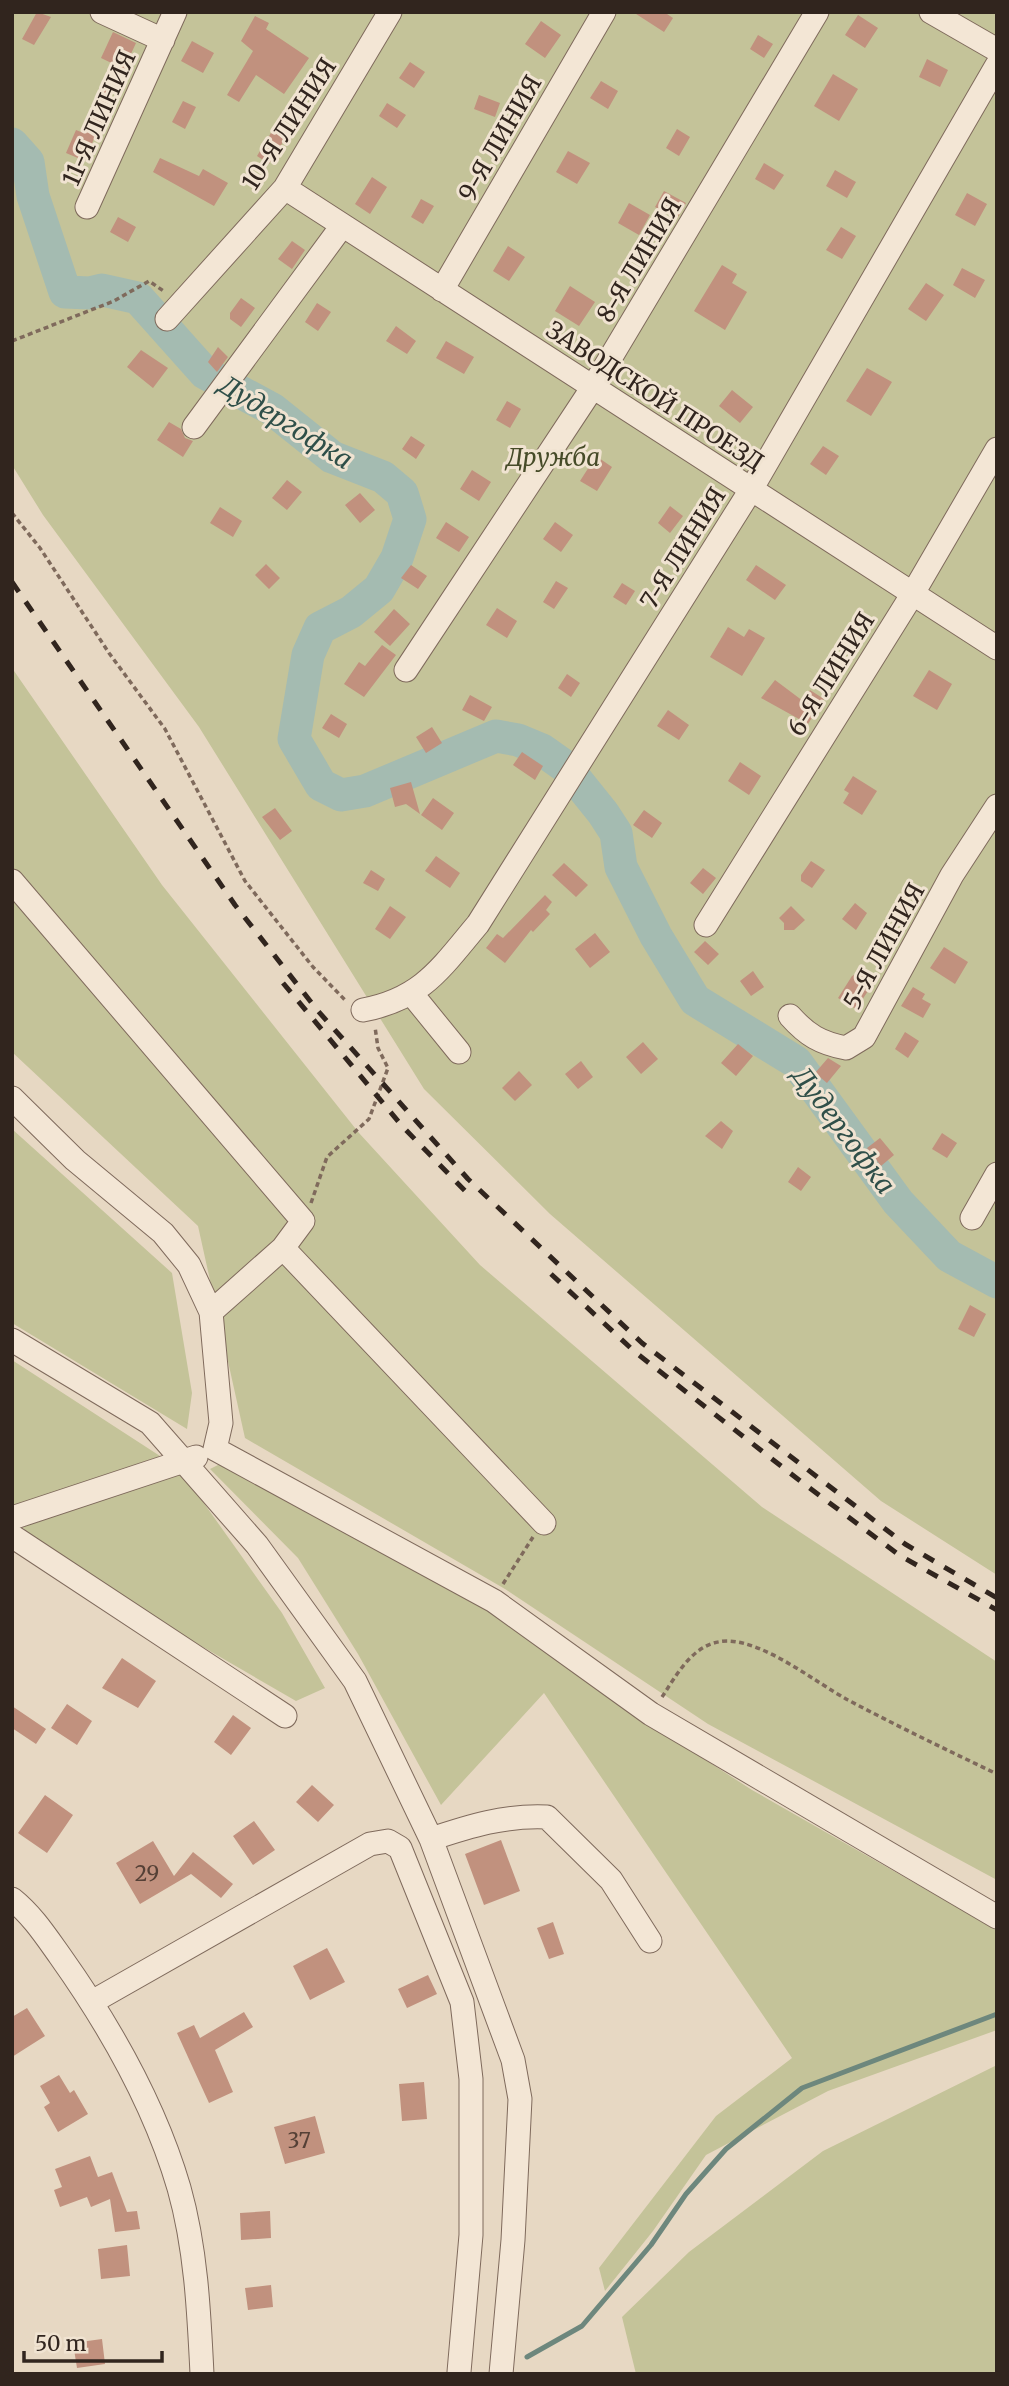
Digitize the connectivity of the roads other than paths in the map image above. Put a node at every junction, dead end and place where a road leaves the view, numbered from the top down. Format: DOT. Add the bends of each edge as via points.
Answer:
graph roads {
  1 [pos="102,12"];
  2 [pos="176,12"];
  3 [pos="390,12"];
  4 [pos="604,12"];
  5 [pos="817,12"];
  6 [pos="931,12"];
  7 [pos="163,40"];
  8 [pos="997,51"];
  9 [pos="997,65"];
  10 [pos="285,188"];
  11 [pos="87,207"];
  12 [pos="342,226"];
  13 [pos="442,290"];
  14 [pos="167,319"];
  15 [pos="593,387"];
  16 [pos="194,427"];
  17 [pos="997,449"];
  18 [pos="752,488"];
  19 [pos="912,595"];
  20 [pos="997,648"];
  21 [pos="406,670"];
  22 [pos="997,807"];
  23 [pos="12,881"];
  24 [pos="706,925"];
  25 [pos="411,993"];
  26 [pos="368,1009"];
  27 [pos="790,1016"];
  28 [pos="458,1052"];
  29 [pos="12,1098"];
  30 [pos="997,1174"];
  31 [pos="971,1218"];
  32 [pos="283,1248"];
  33 [pos="211,1312"];
  34 [pos="12,1340"];
  35 [pos="215,1449"];
  36 [pos="185,1462"];
  37 [pos="12,1518"];
  38 [pos="544,1523"];
  39 [pos="12,1536"];
  40 [pos="285,1716"];
  41 [pos="431,1839"];
  42 [pos="12,1899"];
  43 [pos="997,1917"];
  44 [pos="650,1941"];
  45 [pos="92,2002"];
  46 [pos="459,2372"];
  47 [pos="202,2374"];
  48 [pos="500,2374"];
  1 -- 7 [label="street"];
  2 -- 7 [label="street, 11-Я ЛИНИЯ"];
  3 -- 10 [label="street, 10-Я ЛИНИЯ"];
  4 -- 13 [label="street, 9-Я ЛИНИЯ"];
  5 -- 15 [label="street, 8-Я ЛИНИЯ"];
  6 -- 8 [label="street"];
  7 -- 11 [label="street, 11-Я ЛИНИЯ"];
  9 -- 18 [label="street, 7-Я ЛИНИЯ"];
  10 -- 12 [label="street, ЗАВОДСКОЙ ПРОЕЗД"];
  10 -- 14 [label="street, 10-Я ЛИНИЯ"];
  12 -- 13 [label="street, ЗАВОДСКОЙ ПРОЕЗД"];
  12 -- 16 [label="street"];
  13 -- 15 [label="street, ЗАВОДСКОЙ ПРОЕЗД"];
  15 -- 18 [label="street, ЗАВОДСКОЙ ПРОЕЗД"];
  15 -- 21 [label="street, 8-Я ЛИНИЯ"];
  17 -- 19 [label="street, 6-Я ЛИНИЯ"];
  18 -- 19 [label="street, ЗАВОДСКОЙ ПРОЕЗД"];
  18 -- 25 [label="street, 7-Я ЛИНИЯ" via="478,924"];
  19 -- 20 [label="street, ЗАВОДСКОЙ ПРОЕЗД"];
  19 -- 24 [label="street, 6-Я ЛИНИЯ"];
  22 -- 27 [label="street, 5-Я ЛИНИЯ" via="952,875 864,1037 846,1048 829,1045 808,1036"];
  23 -- 32 [label="street" via="303,1221"];
  25 -- 26 [label="street, 7-Я ЛИНИЯ" via="392,1004"];
  25 -- 28 [label="street"];
  29 -- 33 [label="street" via="75,1160 163,1233 190,1265"];
  30 -- 31 [label="street"];
  32 -- 33 [label="street"];
  32 -- 38 [label="street"];
  33 -- 35 [label="street" via="221,1423"];
  34 -- 36 [label="street" via="150,1423"];
  35 -- 36 [label="street"];
  35 -- 43 [label="street" via="494,1601 651,1714"];
  36 -- 37 [label="street"];
  36 -- 41 [label="street" via="257,1545 355,1681"];
  39 -- 40 [label="street"];
  41 -- 44 [label="street" via="481,1822 547,1817 611,1880"];
  41 -- 48 [label="street" via="513,2060 520,2099"];
  42 -- 45 [label="street" via="28,1912"];
  45 -- 46 [label="street" via="370,1844 382,1841 400,1848 462,2002 471,2079 471,2235"];
  45 -- 47 [label="street" via="151,2114 179,2189 197,2290"];
}
